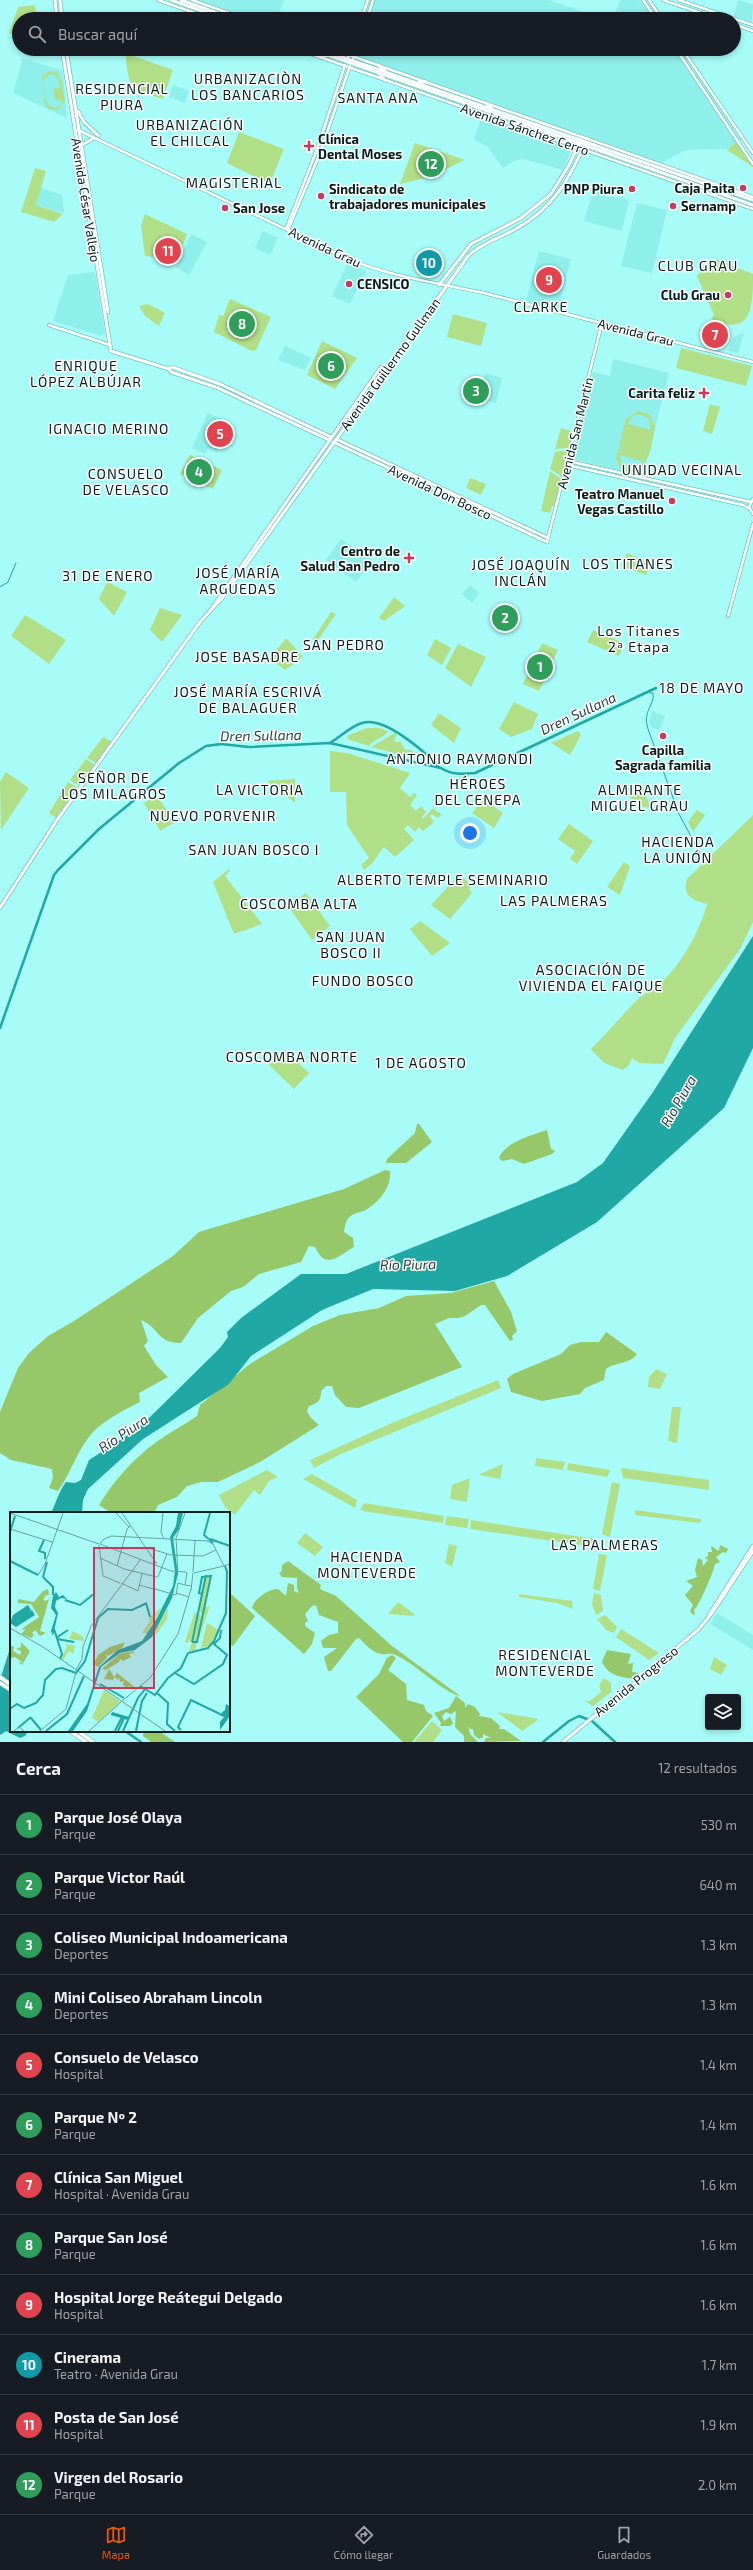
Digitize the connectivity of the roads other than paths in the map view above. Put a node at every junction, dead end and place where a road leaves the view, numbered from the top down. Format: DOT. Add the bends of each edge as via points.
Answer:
graph roads {
  1 [pos="55,0"];
  2 [pos="60,0"];
  3 [pos="158,0"];
  4 [pos="171,0"];
  5 [pos="180,0"];
  6 [pos="192,0"];
  7 [pos="368,0"];
  8 [pos="373,0"];
  9 [pos="643,0"];
  10 [pos="649,0"];
  11 [pos="662,0"];
  12 [pos="679,0"];
  13 [pos="56,12"];
  14 [pos="61,12"];
  15 [pos="192,12"];
  16 [pos="205,12"];
  17 [pos="214,12"];
  18 [pos="226,12"];
  19 [pos="364,12"];
  20 [pos="369,12"];
  21 [pos="651,12"];
  22 [pos="657,12"];
  23 [pos="697,12"];
  24 [pos="715,12"];
  25 [pos="741,21"];
  26 [pos="753,25"];
  27 [pos="741,26"];
  28 [pos="753,30"];
  29 [pos="63,56"];
  30 [pos="67,56"];
  31 [pos="317,56"];
  32 [pos="324,56"];
  33 [pos="333,56"];
  34 [pos="337,56"];
  35 [pos="349,56"];
  36 [pos="353,56"];
  37 [pos="681,56"];
  38 [pos="687,56"];
  39 [pos="320,57"];
  40 [pos="347,60"];
  41 [pos="352,62"];
  42 [pos="345,65"];
  43 [pos="378,65"];
  44 [pos="350,67"];
  45 [pos="378,72"];
  46 [pos="386,72"];
  47 [pos="385,80"];
  48 [pos="408,80"];
  49 [pos="427,82"];
  50 [pos="486,103"];
  51 [pos="75,104"];
  52 [pos="493,110"];
  53 [pos="74,129"];
  54 [pos="80,131"];
  55 [pos="99,136"];
  56 [pos="94,138"];
  57 [pos="587,138"];
  58 [pos="580,140"];
  59 [pos="82,145"];
  60 [pos="578,147"];
  61 [pos="583,149"];
  62 [pos="602,149"];
  63 [pos="753,153"];
  64 [pos="320,154"];
  65 [pos="318,158"];
  66 [pos="753,164"];
  67 [pos="722,188"];
  68 [pos="753,197"];
  69 [pos="753,200"];
  70 [pos="753,205"];
  71 [pos="753,209"];
  72 [pos="287,230"];
  73 [pos="439,285"];
  74 [pos="446,287"];
  75 [pos="108,312"];
  76 [pos="602,323"];
  77 [pos="49,325"];
  78 [pos="110,345"];
  79 [pos="753,362"];
  80 [pos="381,367"];
  81 [pos="365,390"];
  82 [pos="368,393"];
  83 [pos="330,439"];
  84 [pos="334,441"];
  85 [pos="568,461"];
  86 [pos="567,466"];
  87 [pos="752,500"];
  88 [pos="750,509"];
  89 [pos="753,514"];
  90 [pos="753,524"];
  91 [pos="547,540"];
  92 [pos="210,611"];
  93 [pos="728,616"];
  94 [pos="0,908"];
  95 [pos="753,1546"];
  96 [pos="753,1551"];
  97 [pos="708,1619"];
  98 [pos="0,1678"];
  99 [pos="0,1683"];
  100 [pos="10,1684"];
  101 [pos="10,1689"];
  102 [pos="71,1732"];
  103 [pos="79,1732"];
  104 [pos="86,1742"];
  105 [pos="93,1742"];
  106 [pos="562,1742"];
  1 -- 13 [label="main road"];
  2 -- 14 [label="main road"];
  3 -- 15 [label="main road"];
  4 -- 16 [label="main road"];
  5 -- 17 [label="main road"];
  6 -- 18 [label="main road"];
  7 -- 19 [label="main road"];
  8 -- 20 [label="main road"];
  9 -- 21 [label="main road"];
  10 -- 22 [label="main road"];
  11 -- 23 [label="main road"];
  12 -- 24 [label="main road"];
  25 -- 26 [label="main road"];
  27 -- 28 [label="main road"];
  29 -- 53 [label="main road, Avenida César Vallejo"];
  30 -- 51 [label="main road, Avenida César Vallejo"];
  31 -- 39 [label="main road, Avenida Sánchez Cerro"];
  32 -- 39 [label="main road"];
  33 -- 40 [label="main road, Avenida Sánchez Cerro"];
  34 -- 40 [label="main road, Avenida Sánchez Cerro"];
  35 -- 40 [label="main road"];
  36 -- 41 [label="main road"];
  36 -- 43 [label="main road, Avenida Sánchez Cerro"];
  37 -- 66 [label="main road"];
  38 -- 63 [label="main road"];
  39 -- 42 [label="main road, Avenida Sánchez Cerro"];
  40 -- 41 [label="main road, Avenida Sánchez Cerro"];
  40 -- 42 [label="main road"];
  41 -- 44 [label="main road"];
  41 -- 45 [label="main road, Avenida Sánchez Cerro"];
  41 -- 46 [label="main road, Avenida Sánchez Cerro"];
  42 -- 44 [label="main road, Avenida Sánchez Cerro"];
  42 -- 72 [label="main road"];
  43 -- 46 [label="main road"];
  43 -- 49 [label="main road, Avenida Sánchez Cerro"];
  44 -- 47 [label="main road, Avenida Sánchez Cerro"];
  44 -- 64 [label="main road"];
  45 -- 47 [label="main road"];
  45 -- 58 [label="main road, Avenida Sánchez Cerro"];
  46 -- 48 [label="main road, Avenida Sánchez Cerro"];
  47 -- 60 [label="main road, Avenida Sánchez Cerro"];
  48 -- 49 [label="main road"];
  48 -- 52 [label="main road, Avenida Sánchez Cerro"];
  49 -- 50 [label="main road, Avenida Sánchez Cerro"];
  50 -- 52 [label="main road"];
  50 -- 58 [label="main road, Avenida Sánchez Cerro"];
  51 -- 54 [label="main road, Avenida César Vallejo"];
  51 -- 55 [label="main road" via="84,122"];
  52 -- 58 [label="main road, Avenida Sánchez Cerro"];
  53 -- 54 [label="main road, Avenida Grau"];
  53 -- 78 [label="main road, Avenida César Vallejo"];
  54 -- 56 [label="main road, Avenida Grau"];
  54 -- 59 [label="main road, Avenida César Vallejo"];
  56 -- 59 [label="main road"];
  56 -- 72 [label="main road, Avenida Grau"];
  57 -- 58 [label="main road, Avenida Sánchez Cerro"];
  57 -- 61 [label="main road, Avenida Guillermo Gullman"];
  57 -- 67 [label="main road, Avenida Sánchez Cerro"];
  58 -- 60 [label="main road, Avenida Guillermo Gullman"];
  58 -- 62 [label="main road, Avenida Sánchez Cerro, bridge"];
  59 -- 75 [label="main road, Avenida César Vallejo"];
  60 -- 61 [label="main road, Avenida Sánchez Cerro"];
  60 -- 73 [label="main road, Avenida Guillermo Gullman" via="557,186 543,202 521,218 471,244"];
  61 -- 71 [label="main road, Avenida Sánchez Cerro"];
  61 -- 74 [label="main road, Avenida Guillermo Gullman" via="570,177 552,202 525,224 475,249"];
  62 -- 67 [label="main road, Avenida Sánchez Cerro"];
  62 -- 70 [label="main road, Avenida Sánchez Cerro"];
  65 -- 72 [label="main road"];
  67 -- 68 [label="main road, Avenida Sánchez Cerro"];
  67 -- 69 [label="main road, Avenida Sánchez Cerro"];
  72 -- 73 [label="main road, Avenida Grau" via="360,264"];
  73 -- 74 [label="main road, Avenida Grau"];
  74 -- 76 [label="main road, Avenida Grau" via="484,293"];
  74 -- 82 [label="main road, Avenida Guillermo Gullman"];
  76 -- 79 [label="main road, Avenida Grau"];
  76 -- 85 [label="main road, Avenida San Martín"];
  77 -- 78 [label="main road"];
  78 -- 83 [label="main road, Avenida César Vallejo" via="111,351 169,369 172,367 207,380"];
  80 -- 81 [label="main road, Avenida Guillermo Gullman"];
  81 -- 82 [label="main road"];
  81 -- 83 [label="main road, Avenida Guillermo Gullman"];
  82 -- 84 [label="main road, Avenida Guillermo Gullman"];
  83 -- 92 [label="main road, Avenida Guillermo Gullman"];
  84 -- 91 [label="main road, Avenida Don Bosco"];
  84 -- 92 [label="main road, Avenida Guillermo Gullman" via="223,597"];
  85 -- 86 [label="main road, Avenida San Martín"];
  85 -- 87 [label="main road"];
  86 -- 88 [label="main road" via="743,505"];
  86 -- 91 [label="main road, Avenida San Martín"];
  87 -- 88 [label="main road"];
  88 -- 89 [label="main road"];
  90 -- 93 [label="main road"];
  92 -- 94 [label="main road, Avenida Guillermo Gullman" via="57,820"];
  95 -- 97 [label="main road, Avenida Progreso"];
  96 -- 97 [label="main road, Avenida Progreso"];
  97 -- 106 [label="main road, Avenida Progreso"];
  98 -- 100 [label="highway"];
  99 -- 101 [label="highway"];
  102 -- 104 [label="highway"];
  103 -- 105 [label="highway"];
}
